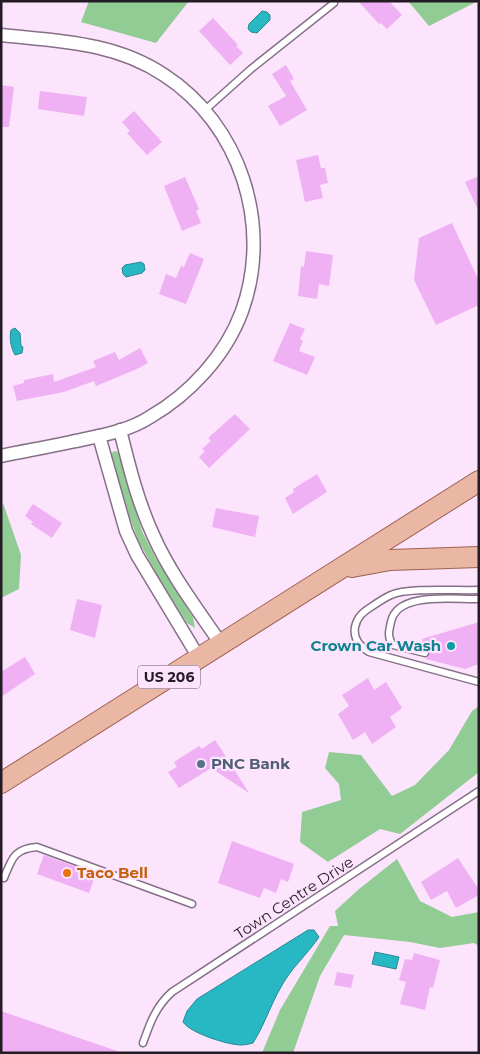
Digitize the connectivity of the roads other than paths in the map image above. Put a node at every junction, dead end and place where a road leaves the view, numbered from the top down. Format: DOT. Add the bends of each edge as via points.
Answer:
graph roads {
  1 [pos="334,3"];
  2 [pos="1,35"];
  3 [pos="205,110"];
  4 [pos="120,430"];
  5 [pos="99,436"];
  6 [pos="1,456"];
  7 [pos="479,482"];
  8 [pos="479,557"];
  9 [pos="342,569"];
  10 [pos="479,590"];
  11 [pos="479,599"];
  12 [pos="221,644"];
  13 [pos="425,652"];
  14 [pos="199,658"];
  15 [pos="479,682"];
  16 [pos="1,783"];
  17 [pos="479,791"];
  18 [pos="4,878"];
  19 [pos="192,904"];
  20 [pos="143,1043"];
  1 -- 3 [label="lane"];
  2 -- 3 [label="street" via="100,46 122,53 165,75"];
  3 -- 4 [label="street" via="236,158 244,181 253,225 253,265 249,288 232,332 203,375 167,407 130,428"];
  4 -- 5 [label="street"];
  4 -- 12 [label="street" via="154,537"];
  5 -- 6 [label="street"];
  5 -- 14 [label="street" via="126,531"];
  7 -- 9 [label="main road, US 206"];
  8 -- 9 [label="main road" via="390,560"];
  9 -- 12 [label="main road, US 206"];
  10 -- 15 [label="lane" via="403,591 361,614 355,628 357,642 369,652"];
  11 -- 13 [label="lane" via="419,600 397,610 388,633 392,645"];
  12 -- 14 [label="main road, US 206"];
  14 -- 16 [label="main road, US 206"];
  17 -- 20 [label="lane, Town Centre Drive" via="172,992 154,1015"];
  18 -- 19 [label="lane" via="15,854 37,847"];
}
